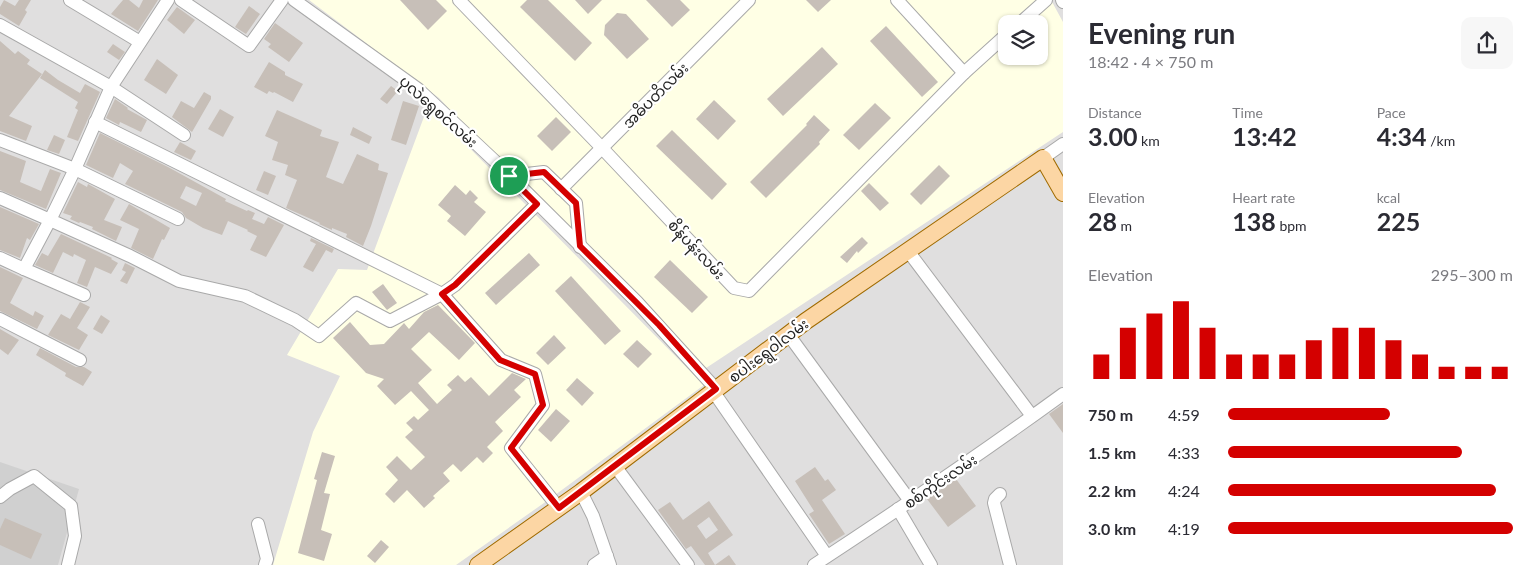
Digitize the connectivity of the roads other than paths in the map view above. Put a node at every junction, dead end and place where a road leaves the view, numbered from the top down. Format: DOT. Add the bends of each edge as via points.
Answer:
graph roads {
  1 [pos="70,0"];
  2 [pos="168,0"];
  3 [pos="181,0"];
  4 [pos="282,0"];
  5 [pos="294,0"];
  6 [pos="459,0"];
  7 [pos="749,0"];
  8 [pos="897,0"];
  9 [pos="1046,0"];
  10 [pos="1029,15"];
  11 [pos="0,25"];
  12 [pos="140,42"];
  13 [pos="998,42"];
  14 [pos="964,73"];
  15 [pos="111,87"];
  16 [pos="95,122"];
  17 [pos="184,135"];
  18 [pos="0,140"];
  19 [pos="1063,144"];
  20 [pos="602,148"];
  21 [pos="1043,158"];
  22 [pos="75,169"];
  23 [pos="509,176"];
  24 [pos="561,189"];
  25 [pos="1063,192"];
  26 [pos="0,198"];
  27 [pos="537,204"];
  28 [pos="178,219"];
  29 [pos="50,220"];
  30 [pos="580,246"];
  31 [pos="908,251"];
  32 [pos="0,258"];
  33 [pos="24,269"];
  34 [pos="442,294"];
  35 [pos="84,295"];
  36 [pos="0,319"];
  37 [pos="788,334"];
  38 [pos="80,360"];
  39 [pos="715,390"];
  40 [pos="1063,394"];
  41 [pos="1032,416"];
  42 [pos="615,466"];
  43 [pos="581,492"];
  44 [pos="1000,494"];
  45 [pos="0,497"];
  46 [pos="910,501"];
  47 [pos="559,508"];
  48 [pos="898,510"];
  49 [pos="258,524"];
  50 [pos="827,556"];
  51 [pos="609,560"];
  52 [pos="1005,563"];
  53 [pos="68,565"];
  54 [pos="265,565"];
  55 [pos="478,565"];
  56 [pos="594,565"];
  57 [pos="688,565"];
  58 [pos="815,565"];
  59 [pos="932,565"];
  1 -- 12 [label="street"];
  2 -- 12 [label="street"];
  3 -- 4 [label="street" via="250,46"];
  5 -- 23 [label="street, ပုလဲရွေစင်လမ်း" via="418,89"];
  6 -- 20 [label="street, စိန်ပန်းလမ်း"];
  7 -- 20 [label="street, အဓိပတိလမ်း"];
  8 -- 14 [label="street"];
  9 -- 10 [label="street"];
  11 -- 15 [label="street"];
  12 -- 15 [label="street"];
  13 -- 14 [label="street"];
  14 -- 20 [label="street, စိန်ပန်းလမ်း" via="750,291 734,288"];
  15 -- 16 [label="street"];
  15 -- 17 [label="street"];
  16 -- 22 [label="street"];
  16 -- 34 [label="street"];
  18 -- 22 [label="street"];
  19 -- 21 [label="street, စပါးရွေဝါလမ်း"];
  20 -- 24 [label="street, အဓိပတိလမ်း"];
  21 -- 25 [label="main road"];
  21 -- 31 [label="main road, စပါးရွေဝါလမ်း"];
  22 -- 28 [label="street"];
  22 -- 29 [label="street"];
  23 -- 24 [label="street" via="544,172"];
  23 -- 27 [label="street, ပုလဲရွေစင်လမ်း"];
  24 -- 30 [label="street" via="576,203"];
  26 -- 29 [label="street"];
  27 -- 30 [label="street, ပုလဲရွေစင်လမ်း"];
  27 -- 34 [label="street"];
  29 -- 33 [label="street"];
  29 -- 34 [label="street" via="179,281 245,296 295,320 319,336 356,303 390,321"];
  30 -- 39 [label="street, ပုလဲရွေစင်လမ်း" via="659,325"];
  31 -- 37 [label="main road, စပါးရွေဝါလမ်း"];
  31 -- 41 [label="street"];
  32 -- 33 [label="street"];
  33 -- 35 [label="street"];
  34 -- 47 [label="street" via="500,360 535,374 543,405 511,448"];
  36 -- 38 [label="street"];
  37 -- 39 [label="main road, စပါးရွေဝါလမ်း"];
  37 -- 46 [label="street"];
  39 -- 42 [label="main road, စပါးရွေဝါလမ်း"];
  39 -- 50 [label="street, ပုလဲရွေစင်လမ်း"];
  40 -- 41 [label="street, စစ်ကိုင်းလမ်း"];
  41 -- 46 [label="street, စစ်ကိုင်းလမ်း"];
  42 -- 43 [label="main road, စပါးရွေဝါလမ်း"];
  42 -- 57 [label="street"];
  43 -- 47 [label="main road, စပါးရွေဝါလမ်း"];
  43 -- 51 [label="street"];
  44 -- 52 [label="street" via="994,503"];
  45 -- 53 [label="street" via="34,476 71,506 75,536"];
  46 -- 48 [label="street, စစ်ကိုင်းလမ်း"];
  47 -- 55 [label="main road, စပါးရွေဝါလမ်း"];
  48 -- 50 [label="street, စစ်ကိုင်းလမ်း"];
  48 -- 59 [label="street"];
  49 -- 54 [label="street" via="267,559"];
  50 -- 58 [label="street, စစ်ကိုင်းလမ်း"];
  51 -- 56 [label="street"];
}
